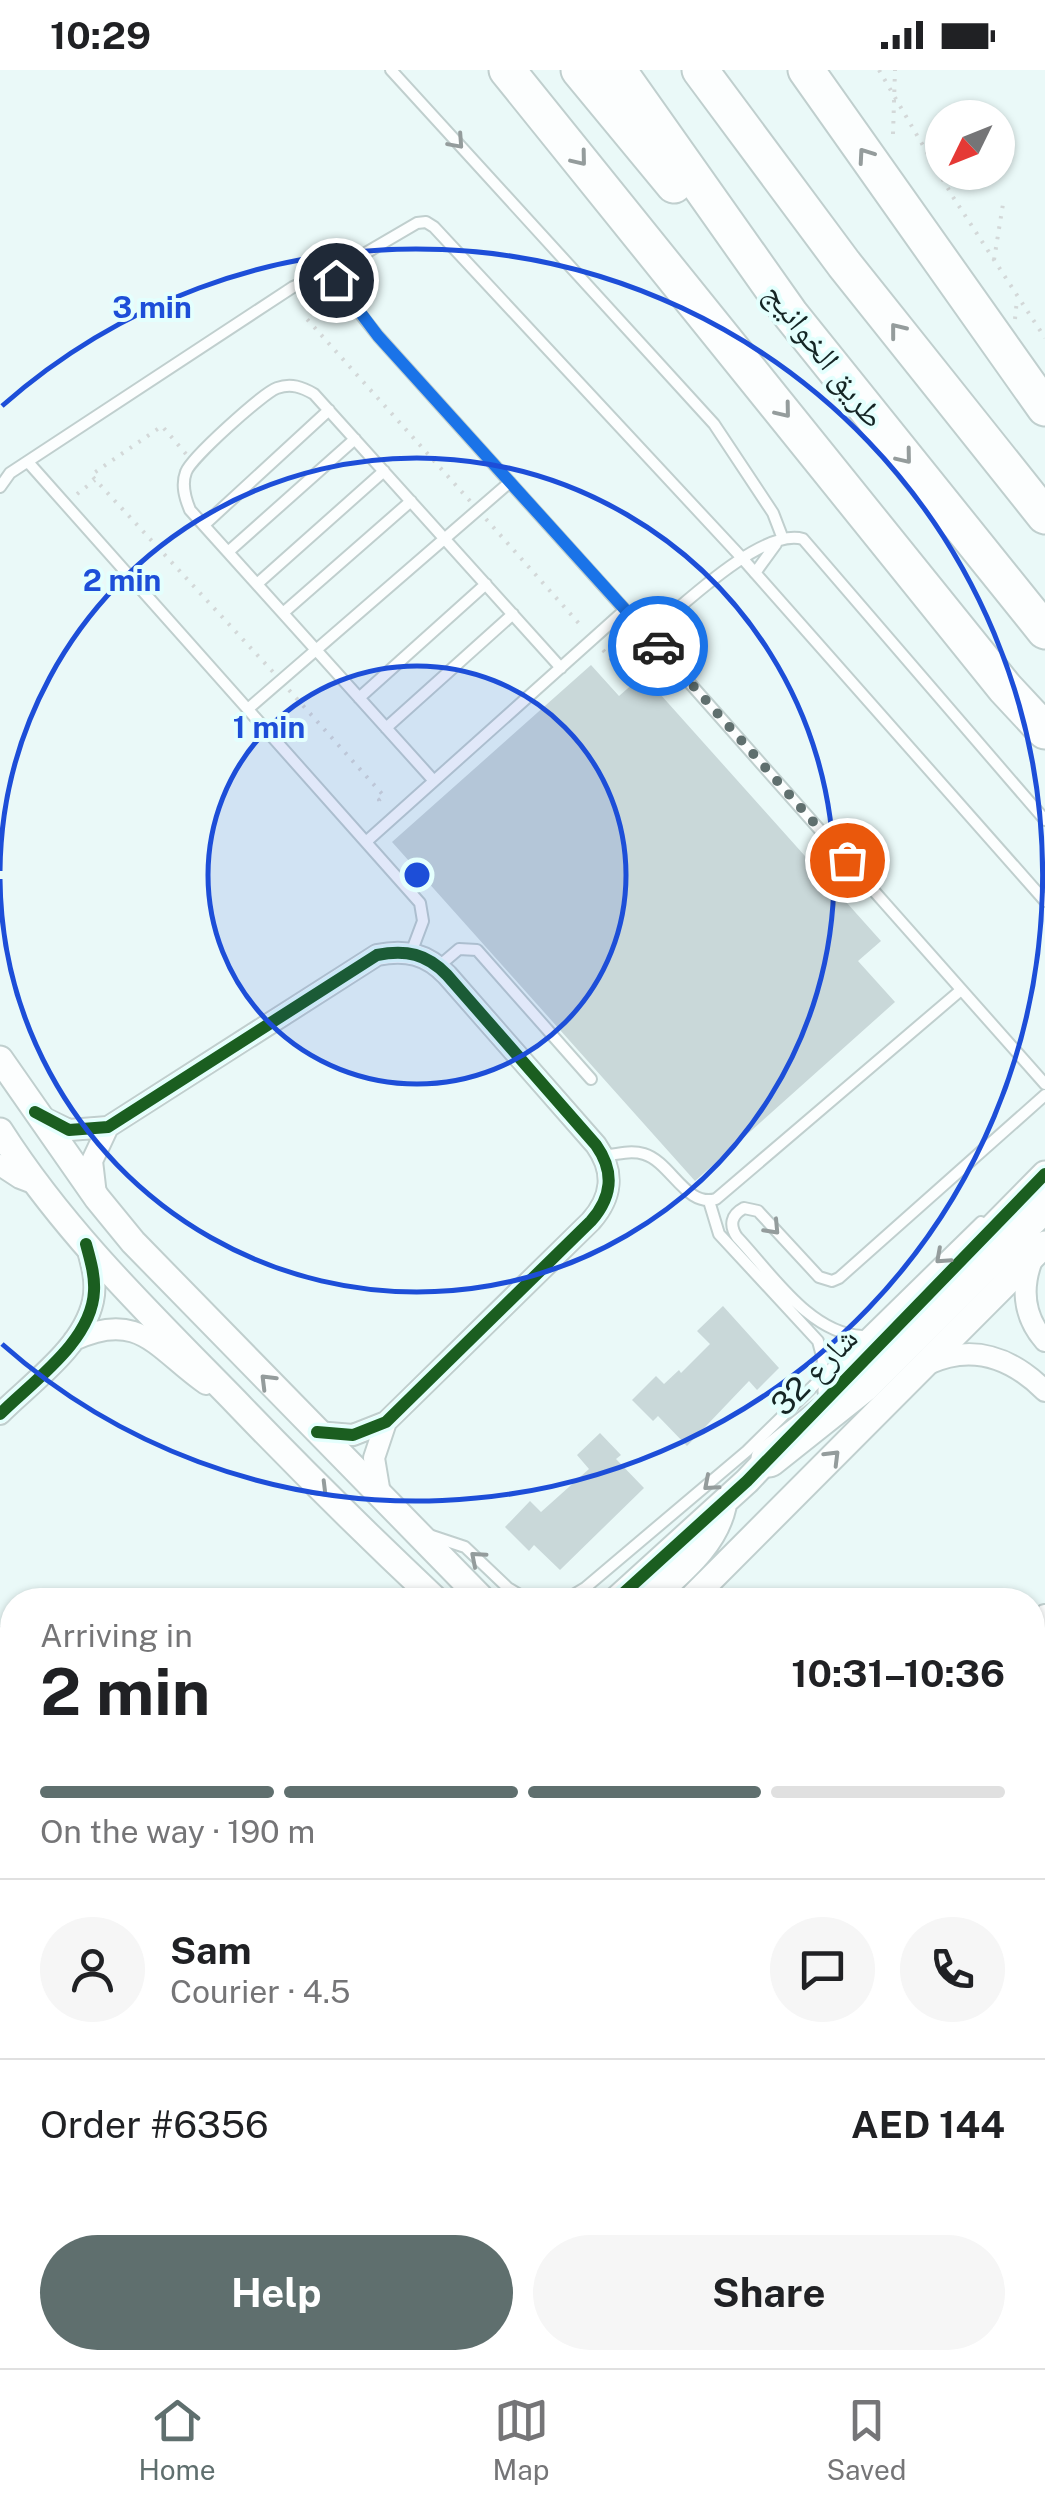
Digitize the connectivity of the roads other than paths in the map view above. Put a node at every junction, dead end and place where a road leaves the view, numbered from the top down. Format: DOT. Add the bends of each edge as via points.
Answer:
graph roads {
  1 [pos="391,70"];
  2 [pos="579,70"];
  3 [pos="618,70"];
  4 [pos="700,70"];
  5 [pos="792,70"];
  6 [pos="806,70"];
  7 [pos="513,74"];
  8 [pos="827,99"];
  9 [pos="337,274"];
  10 [pos="792,315"];
  11 [pos="1045,408"];
  12 [pos="329,410"];
  13 [pos="355,439"];
  14 [pos="28,462"];
  15 [pos="384,471"];
  16 [pos="5,474"];
  17 [pos="510,482"];
  18 [pos="0,487"];
  19 [pos="410,501"];
  20 [pos="1045,516"];
  21 [pos="204,525"];
  22 [pos="445,539"];
  23 [pos="780,541"];
  24 [pos="228,552"];
  25 [pos="742,558"];
  26 [pos="755,573"];
  27 [pos="256,584"];
  28 [pos="486,584"];
  29 [pos="625,610"];
  30 [pos="283,613"];
  31 [pos="513,614"];
  32 [pos="1045,631"];
  33 [pos="651,639"];
  34 [pos="316,650"];
  35 [pos="561,668"];
  36 [pos="1005,688"];
  37 [pos="360,698"];
  38 [pos="250,708"];
  39 [pos="386,728"];
  40 [pos="1045,731"];
  41 [pos="1045,751"];
  42 [pos="434,781"];
  43 [pos="1045,820"];
  44 [pos="367,841"];
  45 [pos="1045,901"];
  46 [pos="411,953"];
  47 [pos="439,966"];
  48 [pos="961,990"];
  49 [pos="0,1059"];
  50 [pos="591,1079"];
  51 [pos="1045,1084"];
  52 [pos="1045,1095"];
  53 [pos="35,1112"];
  54 [pos="108,1127"];
  55 [pos="0,1131"];
  56 [pos="604,1156"];
  57 [pos="0,1165"];
  58 [pos="1045,1174"];
  59 [pos="33,1182"];
  60 [pos="97,1198"];
  61 [pos="709,1201"];
  62 [pos="1045,1203"];
  63 [pos="86,1244"];
  64 [pos="1040,1249"];
  65 [pos="862,1336"];
  66 [pos="74,1340"];
  67 [pos="1045,1341"];
  68 [pos="922,1368"];
  69 [pos="820,1378"];
  70 [pos="1045,1391"];
  71 [pos="232,1399"];
  72 [pos="0,1414"];
  73 [pos="386,1422"];
  74 [pos="318,1432"];
  75 [pos="769,1459"];
  76 [pos="381,1496"];
  77 [pos="724,1502"];
  78 [pos="416,1532"];
  79 [pos="378,1546"];
  80 [pos="662,1558"];
  81 [pos="456,1571"];
  82 [pos="406,1588"];
  83 [pos="423,1588"];
  84 [pos="472,1588"];
  85 [pos="479,1588"];
  86 [pos="508,1588"];
  87 [pos="585,1588"];
  88 [pos="609,1588"];
  89 [pos="629,1588"];
  90 [pos="662,1588"];
  91 [pos="702,1588"];
  1 -- 23 [label="lane, one-way" via="714,424 773,513"];
  2 -- 10 [label="highway"];
  3 -- 10 [label="highway, طريق الخوانيج"];
  20 -- 4 [label="highway, one-way"];
  5 -- 8 [label="highway"];
  6 -- 8 [label="highway"];
  7 -- 36 [label="highway, one-way"];
  11 -- 8 [label="highway, one-way"];
  9 -- 14 [label="lane" via="294,287"];
  9 -- 17 [label="lane" via="338,286 378,336"];
  9 -- 25 [label="lane" via="417,223 431,224"];
  10 -- 32 [label="highway, طريق الخوانيج, one-way"];
  12 -- 13 [label="lane"];
  12 -- 21 [label="lane"];
  12 -- 21 [label="lane" via="304,388 282,386 192,461 185,498"];
  13 -- 15 [label="lane"];
  13 -- 24 [label="lane"];
  14 -- 16 [label="lane"];
  14 -- 38 [label="lane"];
  15 -- 19 [label="lane"];
  15 -- 27 [label="lane"];
  16 -- 18 [label="lane"];
  17 -- 22 [label="lane"];
  17 -- 29 [label="lane"];
  19 -- 22 [label="lane"];
  19 -- 30 [label="lane"];
  21 -- 24 [label="lane"];
  22 -- 28 [label="lane"];
  22 -- 34 [label="lane"];
  23 -- 25 [label="lane"];
  23 -- 26 [label="lane"];
  23 -- 43 [label="lane" via="797,537 809,543"];
  24 -- 27 [label="lane"];
  25 -- 26 [label="lane"];
  25 -- 33 [label="lane"];
  26 -- 45 [label="lane"];
  27 -- 30 [label="lane"];
  28 -- 31 [label="lane"];
  28 -- 37 [label="lane"];
  29 -- 33 [label="lane"];
  29 -- 35 [label="lane"];
  30 -- 34 [label="lane"];
  31 -- 35 [label="lane"];
  31 -- 39 [label="lane"];
  33 -- 48 [label="lane"];
  34 -- 37 [label="lane"];
  34 -- 38 [label="lane"];
  35 -- 42 [label="lane"];
  36 -- 40 [label="highway"];
  36 -- 41 [label="street"];
  37 -- 39 [label="lane"];
  38 -- 44 [label="lane"];
  39 -- 42 [label="lane"];
  42 -- 44 [label="lane"];
  44 -- 46 [label="lane" via="420,903 423,921"];
  46 -- 47 [label="street"];
  46 -- 54 [label="street" via="377,955"];
  47 -- 50 [label="lane" via="459,948 477,950"];
  47 -- 56 [label="street"];
  48 -- 51 [label="lane"];
  48 -- 61 [label="lane"];
  49 -- 53 [label="street"];
  65 -- 52 [label="lane, one-way" via="841,1334 813,1318 733,1231 733,1217 744,1208 758,1211 825,1280 839,1278"];
  53 -- 54 [label="street" via="70,1130"];
  53 -- 60 [label="street"];
  54 -- 60 [label="street" via="92,1161"];
  55 -- 59 [label="street"];
  56 -- 61 [label="lane" via="646,1154 696,1198"];
  56 -- 73 [label="street" via="610,1179 599,1212"];
  57 -- 59 [label="street"];
  58 -- 65 [label="lane, one-way" via="988,1216"];
  58 -- 75 [label="street, شارع 32"];
  59 -- 63 [label="street"];
  74 -- 60 [label="street, one-way"];
  61 -- 69 [label="lane" via="719,1234 818,1341"];
  62 -- 75 [label="highway" via="851,1395"];
  63 -- 66 [label="street" via="95,1289"];
  63 -- 71 [label="street"];
  64 -- 67 [label="street" via="1025,1286 1031,1320"];
  64 -- 68 [label="street"];
  65 -- 69 [label="lane"];
  66 -- 71 [label="street" via="102,1329 142,1333"];
  66 -- 72 [label="street"];
  68 -- 70 [label="street" via="957,1354 994,1356"];
  91 -- 68 [label="street, one-way"];
  69 -- 87 [label="lane, one-way" via="710,1484"];
  71 -- 79 [label="street, one-way"];
  73 -- 74 [label="street" via="353,1435"];
  73 -- 76 [label="street" via="374,1458"];
  74 -- 76 [label="street"];
  75 -- 77 [label="street, شارع 32"];
  76 -- 78 [label="street"];
  77 -- 80 [label="street, شارع 32"];
  77 -- 90 [label="street" via="712,1536"];
  78 -- 81 [label="street"];
  86 -- 78 [label="lane, one-way" via="465,1547"];
  79 -- 82 [label="street"];
  79 -- 83 [label="street"];
  80 -- 88 [label="street" via="630,1569"];
  80 -- 89 [label="street, شارع 32"];
  81 -- 84 [label="street"];
  81 -- 85 [label="street"];
}
